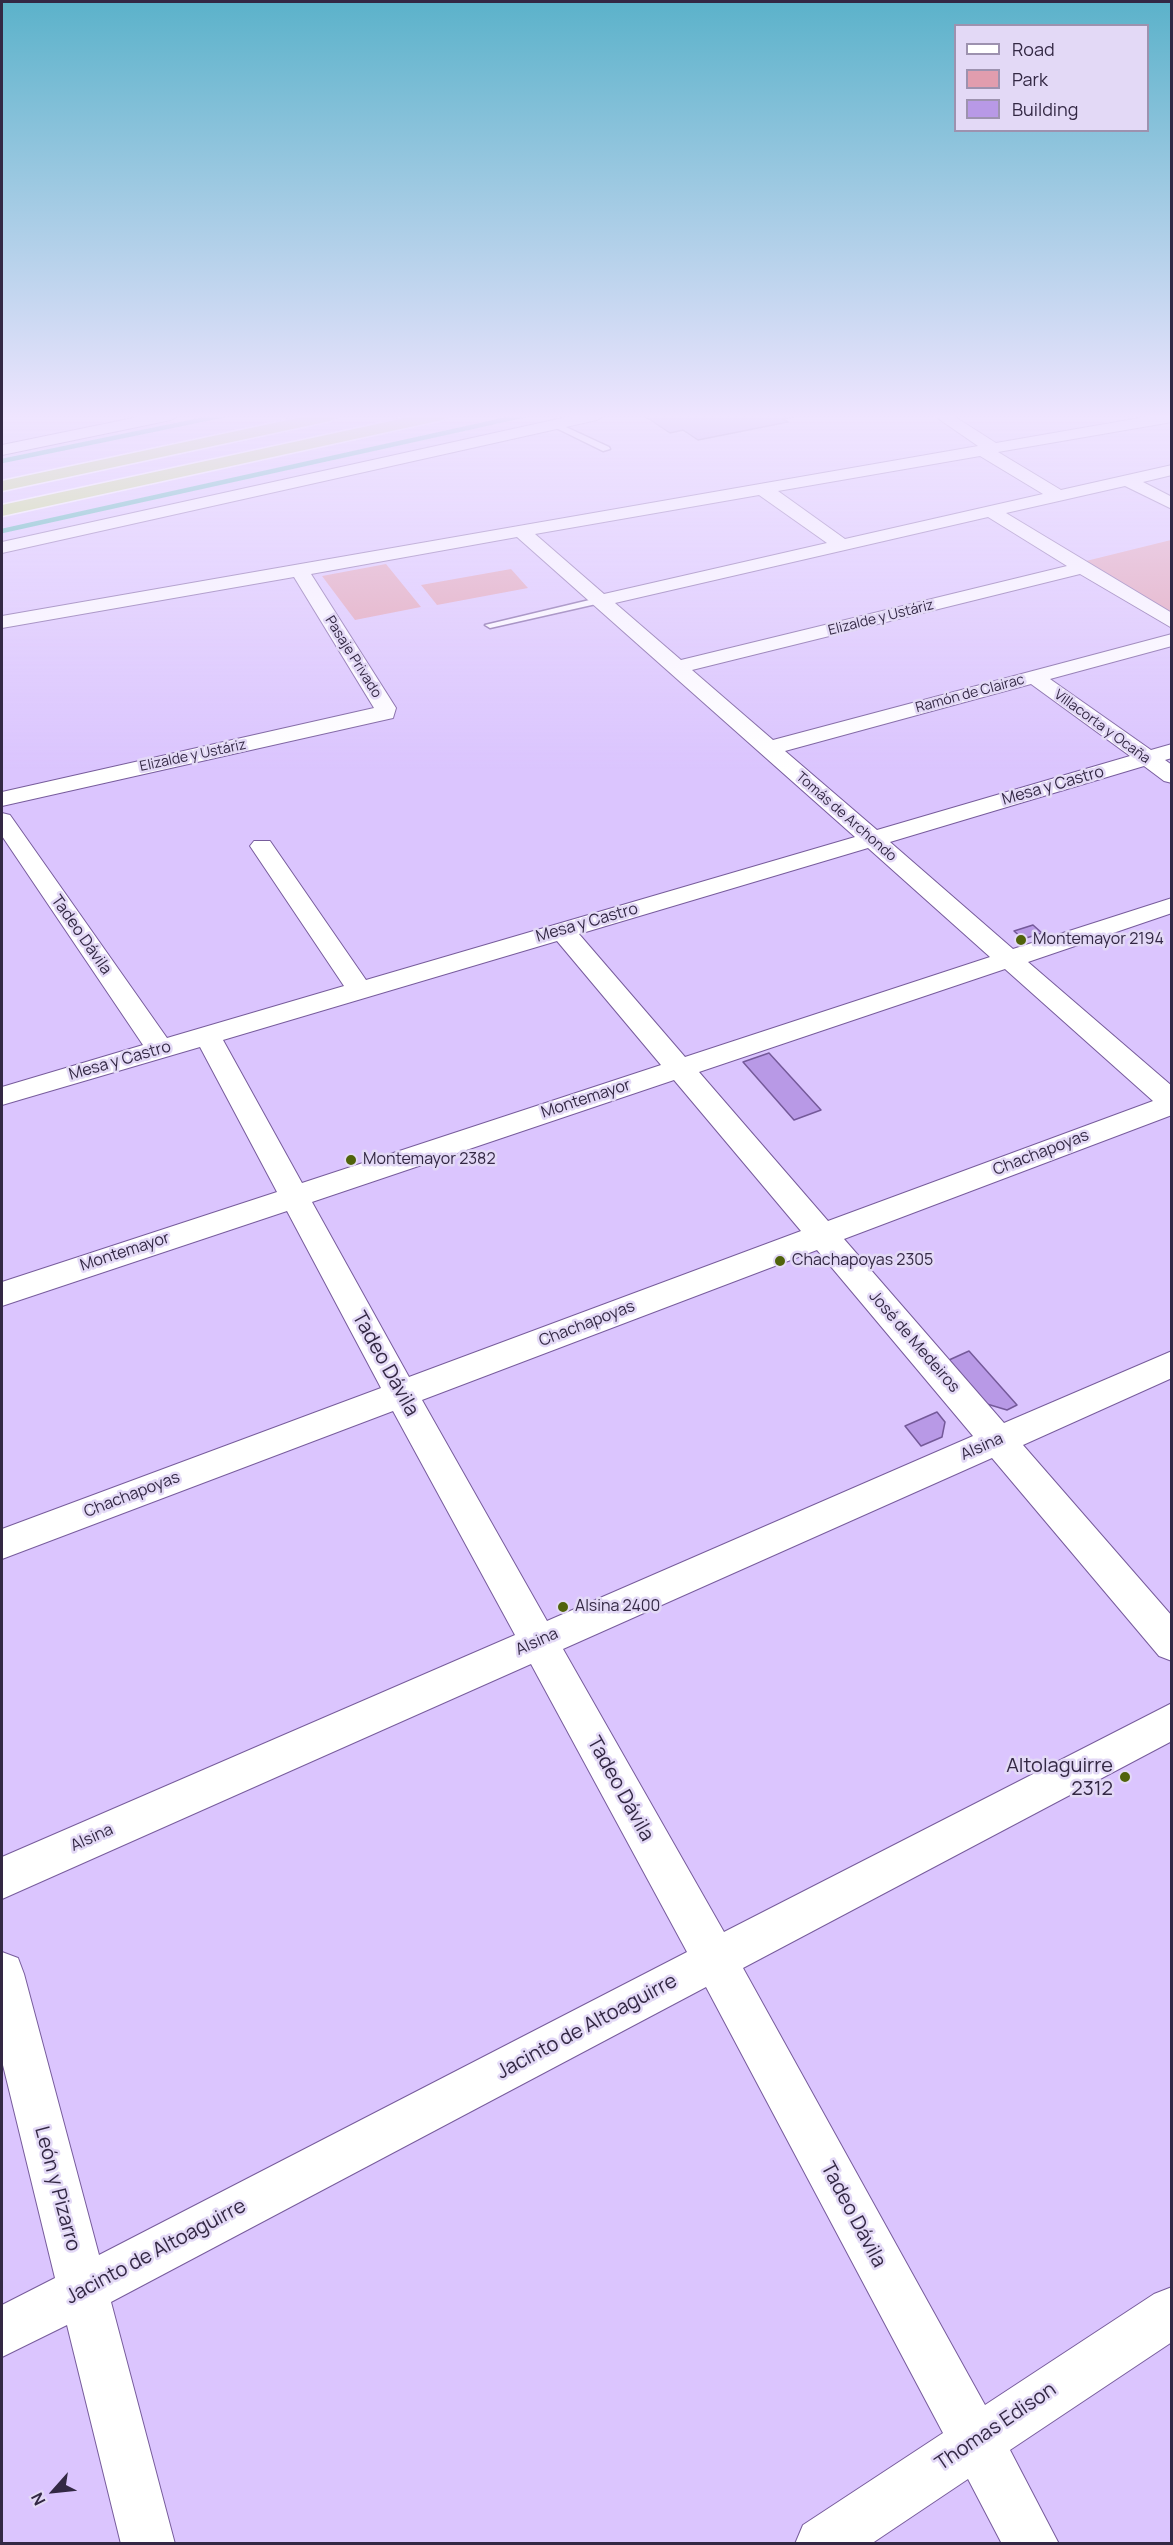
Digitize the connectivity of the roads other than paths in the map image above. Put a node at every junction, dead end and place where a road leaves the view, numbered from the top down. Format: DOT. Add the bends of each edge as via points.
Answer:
graph roads {
  1 [pos="65,534"];
  2 [pos="505,534"];
  3 [pos="524,534"];
  4 [pos="826,534"];
  5 [pos="891,534"];
  6 [pos="1027,534"];
  7 [pos="842,545"];
  8 [pos="2,548"];
  9 [pos="1083,568"];
  10 [pos="299,570"];
  11 [pos="602,600"];
  12 [pos="2,622"];
  13 [pos="1172,622"];
  14 [pos="490,625"];
  15 [pos="1172,640"];
  16 [pos="678,667"];
  17 [pos="1034,677"];
  18 [pos="385,713"];
  19 [pos="769,748"];
  20 [pos="1172,751"];
  21 [pos="1147,758"];
  22 [pos="1172,776"];
  23 [pos="2,799"];
  24 [pos="2,820"];
  25 [pos="872,840"];
  26 [pos="261,846"];
  27 [pos="1172,906"];
  28 [pos="562,931"];
  29 [pos="1008,960"];
  30 [pos="360,990"];
  31 [pos="207,1035"];
  32 [pos="160,1049"];
  33 [pos="679,1068"];
  34 [pos="2,1096"];
  35 [pos="1172,1103"];
  36 [pos="294,1196"];
  37 [pos="823,1236"];
  38 [pos="2,1294"];
  39 [pos="1172,1364"];
  40 [pos="401,1394"];
  41 [pos="998,1440"];
  42 [pos="2,1544"];
  43 [pos="538,1642"];
  44 [pos="1172,1644"];
  45 [pos="1172,1721"];
  46 [pos="2,1878"];
  47 [pos="716,1960"];
  48 [pos="2,1974"];
  49 [pos="83,2289"];
  50 [pos="1172,2312"];
  51 [pos="2,2332"];
  52 [pos="975,2441"];
  53 [pos="148,2544"];
  54 [pos="822,2544"];
  55 [pos="1032,2544"];
  1 -- 8 [label="street"];
  2 -- 10 [label="street"];
  3 -- 11 [label="street, Tomás de Archondo"];
  4 -- 7 [label="street"];
  5 -- 7 [label="street"];
  6 -- 9 [label="street"];
  7 -- 11 [label="street"];
  9 -- 13 [label="street"];
  9 -- 16 [label="street, Elizalde y Ustáriz"];
  10 -- 12 [label="street"];
  10 -- 18 [label="street, Pasaje Privado" via="386,708"];
  11 -- 14 [label="lane"];
  11 -- 16 [label="street, Tomás de Archondo"];
  15 -- 17 [label="street, Ramón de Clairac"];
  16 -- 19 [label="street, Tomás de Archondo"];
  17 -- 19 [label="street, Ramón de Clairac"];
  17 -- 21 [label="street, Villacorta y Ocaña"];
  18 -- 23 [label="street, Elizalde y Ustáriz"];
  19 -- 25 [label="street, Tomás de Archondo"];
  20 -- 21 [label="street, Mesa y Castro"];
  21 -- 22 [label="street, Villacorta y Ocaña"];
  21 -- 25 [label="street, Mesa y Castro"];
  24 -- 32 [label="street, Tadeo Dávila"];
  25 -- 28 [label="street, Mesa y Castro"];
  25 -- 29 [label="street, Tomás de Archondo"];
  26 -- 30 [label="street"];
  27 -- 29 [label="street, Montemayor"];
  28 -- 30 [label="street, Mesa y Castro"];
  28 -- 33 [label="street, José de Medeiros"];
  29 -- 33 [label="street, Montemayor"];
  29 -- 35 [label="street, Tomás de Archondo"];
  30 -- 31 [label="street, Mesa y Castro"];
  31 -- 32 [label="street, Mesa y Castro"];
  31 -- 36 [label="street, Tadeo Dávila"];
  32 -- 34 [label="street, Mesa y Castro"];
  33 -- 36 [label="street, Montemayor"];
  33 -- 37 [label="street, José de Medeiros"];
  35 -- 37 [label="street, Chachapoyas"];
  36 -- 38 [label="street, Montemayor"];
  36 -- 40 [label="street, Tadeo Dávila"];
  37 -- 40 [label="street, Chachapoyas"];
  37 -- 41 [label="street, José de Medeiros"];
  39 -- 41 [label="street, Alsina"];
  40 -- 42 [label="street, Chachapoyas"];
  40 -- 43 [label="street, Tadeo Dávila"];
  41 -- 43 [label="street, Alsina"];
  41 -- 44 [label="street, José de Medeiros"];
  43 -- 46 [label="street, Alsina"];
  43 -- 47 [label="street, Tadeo Dávila"];
  45 -- 47 [label="street, Jacinto de Altoaguirre"];
  47 -- 49 [label="street, Jacinto de Altoaguirre"];
  47 -- 52 [label="street, Tadeo Dávila"];
  48 -- 49 [label="street, León y Pizarro"];
  49 -- 51 [label="street, Jacinto de Altoaguirre"];
  49 -- 53 [label="street, León y Pizarro"];
  50 -- 52 [label="street, Thomas Edison"];
  52 -- 54 [label="street, Thomas Edison"];
  52 -- 55 [label="street, Tadeo Dávila"];
}
